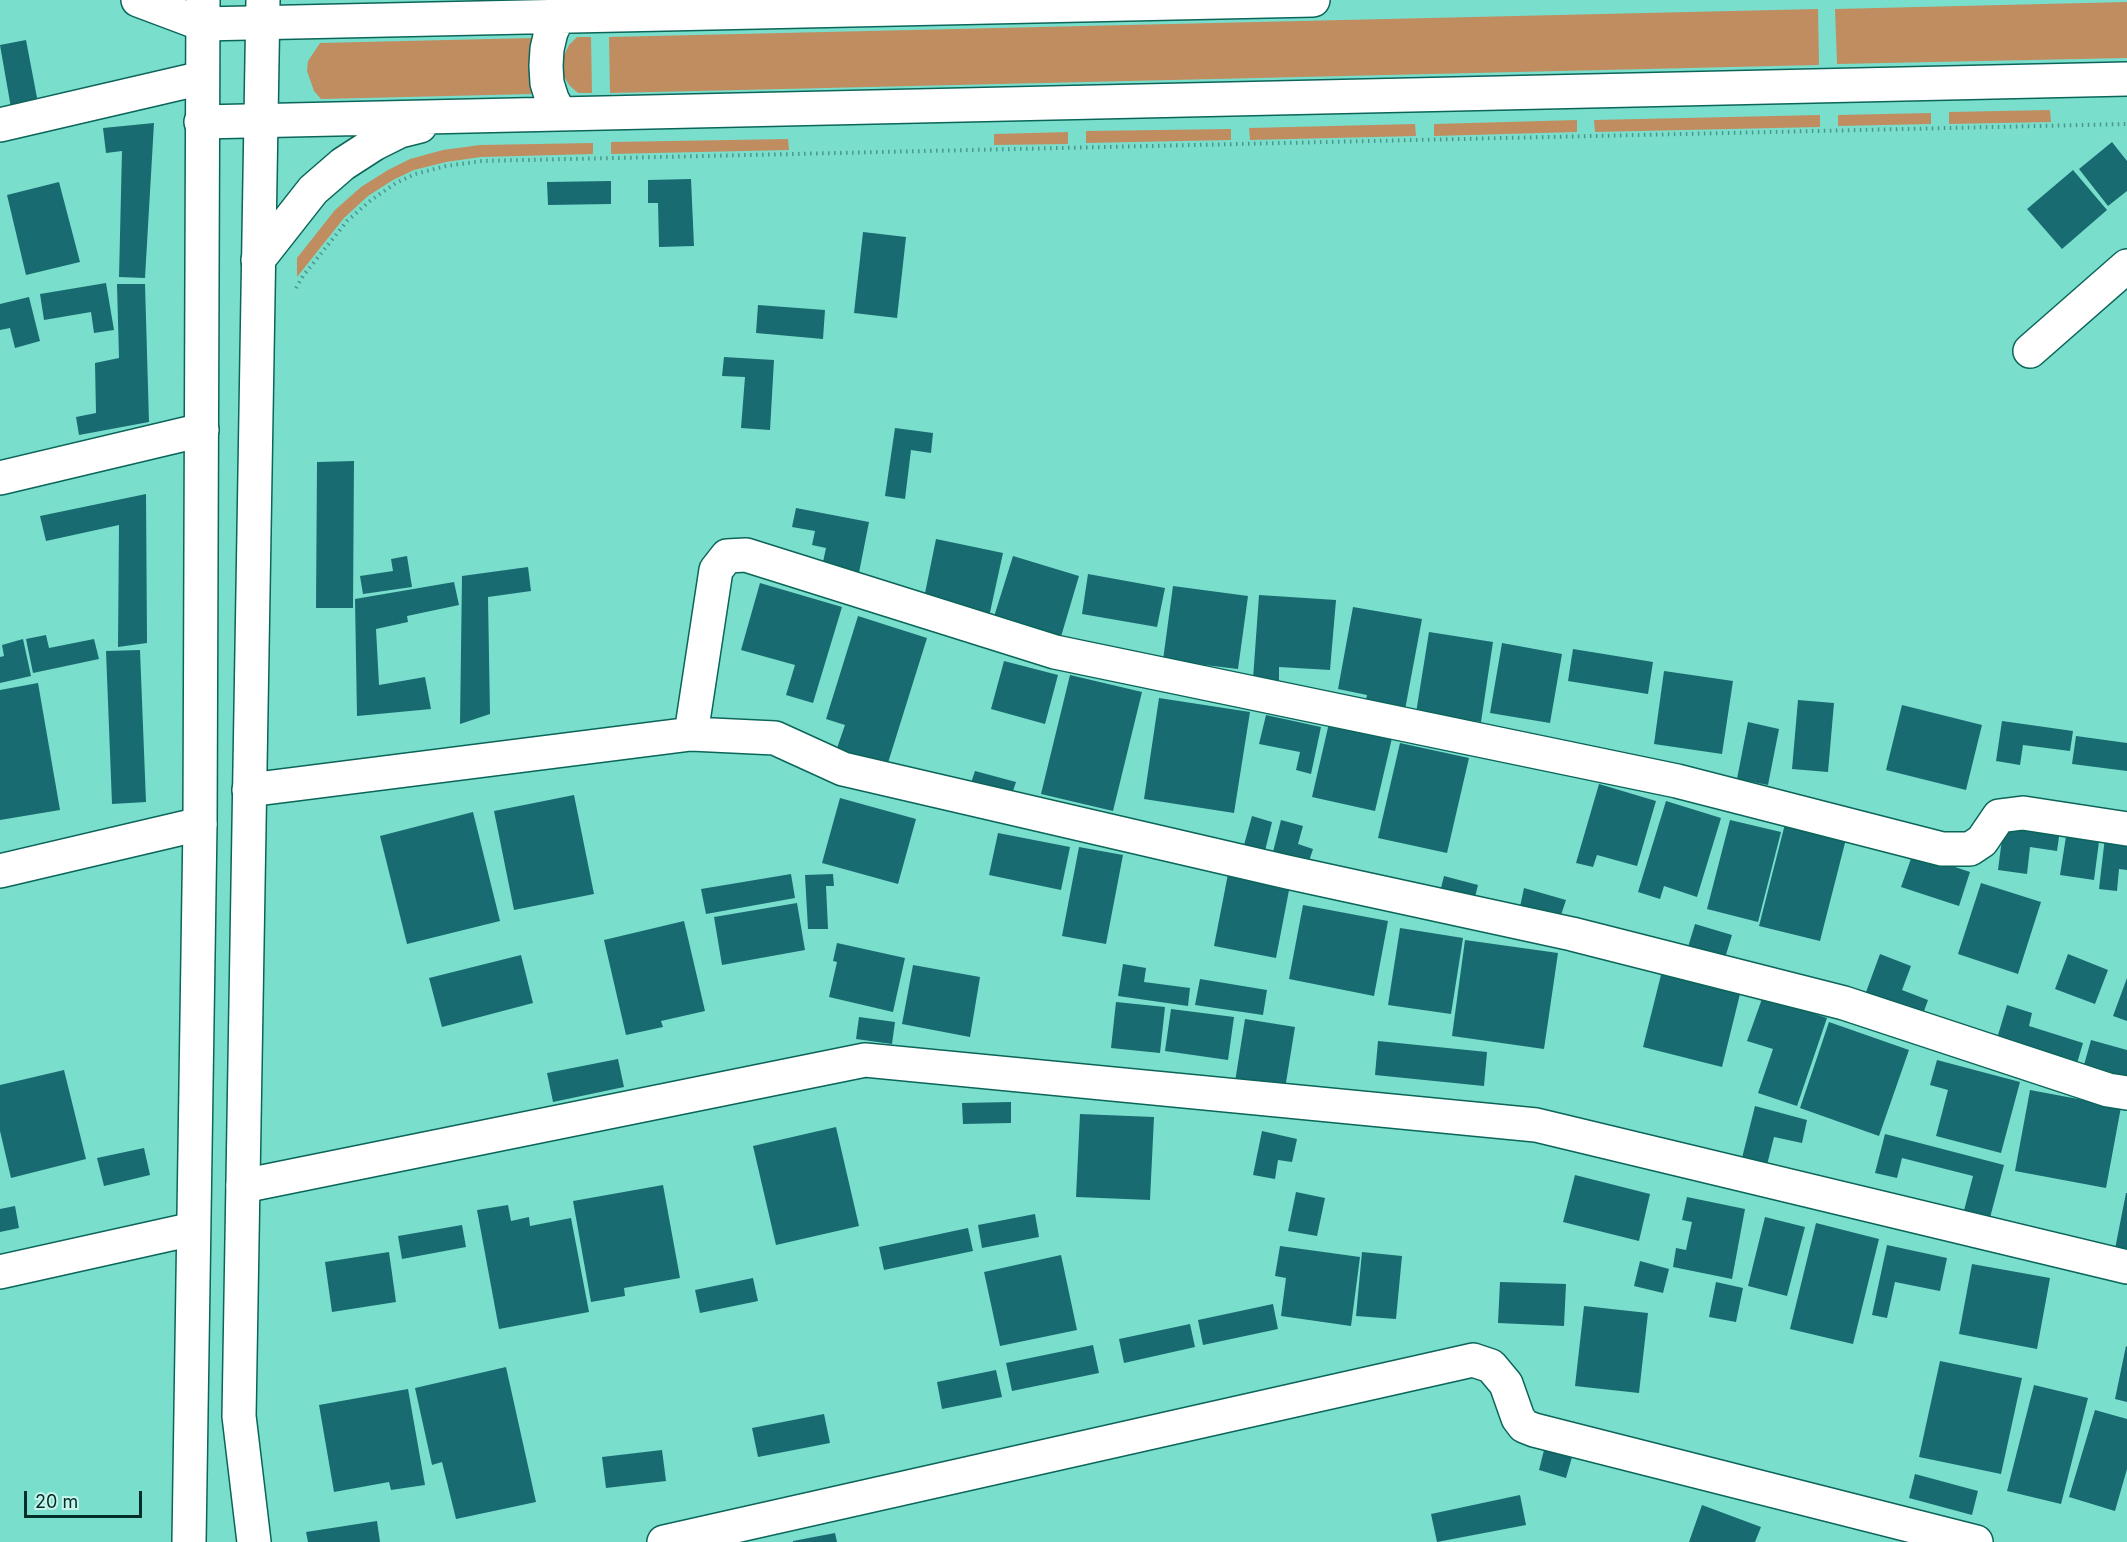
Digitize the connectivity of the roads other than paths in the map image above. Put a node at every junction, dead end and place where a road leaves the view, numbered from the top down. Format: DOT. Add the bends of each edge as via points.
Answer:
graph roads {
  1 [pos="138,0"];
  2 [pos="408,0"];
  3 [pos="1313,0"];
  4 [pos="203,12"];
  5 [pos="262,12"];
  6 [pos="558,17"];
  7 [pos="492,18"];
  8 [pos="201,78"];
  9 [pos="2127,78"];
  10 [pos="560,114"];
  11 [pos="476,116"];
  12 [pos="261,121"];
  13 [pos="201,122"];
  14 [pos="0,124"];
  15 [pos="258,260"];
  16 [pos="2127,266"];
  17 [pos="2030,351"];
  18 [pos="201,430"];
  19 [pos="0,478"];
  20 [pos="691,734"];
  21 [pos="249,790"];
  22 [pos="200,824"];
  23 [pos="2127,829"];
  24 [pos="0,871"];
  25 [pos="2127,1093"];
  26 [pos="243,1186"];
  27 [pos="193,1229"];
  28 [pos="2127,1266"];
  29 [pos="0,1272"];
  30 [pos="189,1542"];
  31 [pos="254,1542"];
  32 [pos="664,1542"];
  33 [pos="1976,1542"];
  1 -- 4 [label="street"];
  2 -- 7 [label="street" via="453,15"];
  3 -- 6 [label="street"];
  4 -- 5 [label="street"];
  4 -- 8 [label="street"];
  5 -- 7 [label="street"];
  5 -- 12 [label="street"];
  6 -- 7 [label="street"];
  6 -- 10 [label="street" via="551,32 546,66 547,82"];
  8 -- 13 [label="street"];
  8 -- 14 [label="street"];
  9 -- 10 [label="street"];
  10 -- 11 [label="street"];
  11 -- 12 [label="street"];
  11 -- 15 [label="street" via="400,131 343,164 314,190"];
  12 -- 13 [label="street"];
  12 -- 15 [label="street"];
  13 -- 18 [label="street"];
  15 -- 21 [label="street"];
  16 -- 17 [label="street"];
  18 -- 19 [label="street"];
  18 -- 22 [label="street"];
  20 -- 21 [label="street"];
  20 -- 23 [label="street" via="716,570 727,556 746,555 1055,652 1677,781 1942,849 1970,849 1982,841 1999,816 2023,813"];
  20 -- 25 [label="street" via="775,738 843,769 1572,934 1844,1003"];
  21 -- 26 [label="street"];
  22 -- 24 [label="street"];
  22 -- 27 [label="street"];
  26 -- 28 [label="street" via="865,1060 1536,1125"];
  26 -- 31 [label="street" via="239,1416"];
  27 -- 29 [label="street"];
  27 -- 30 [label="street"];
  32 -- 33 [label="street" via="1473,1360 1491,1366 1506,1384 1518,1418 1534,1431"];
}
